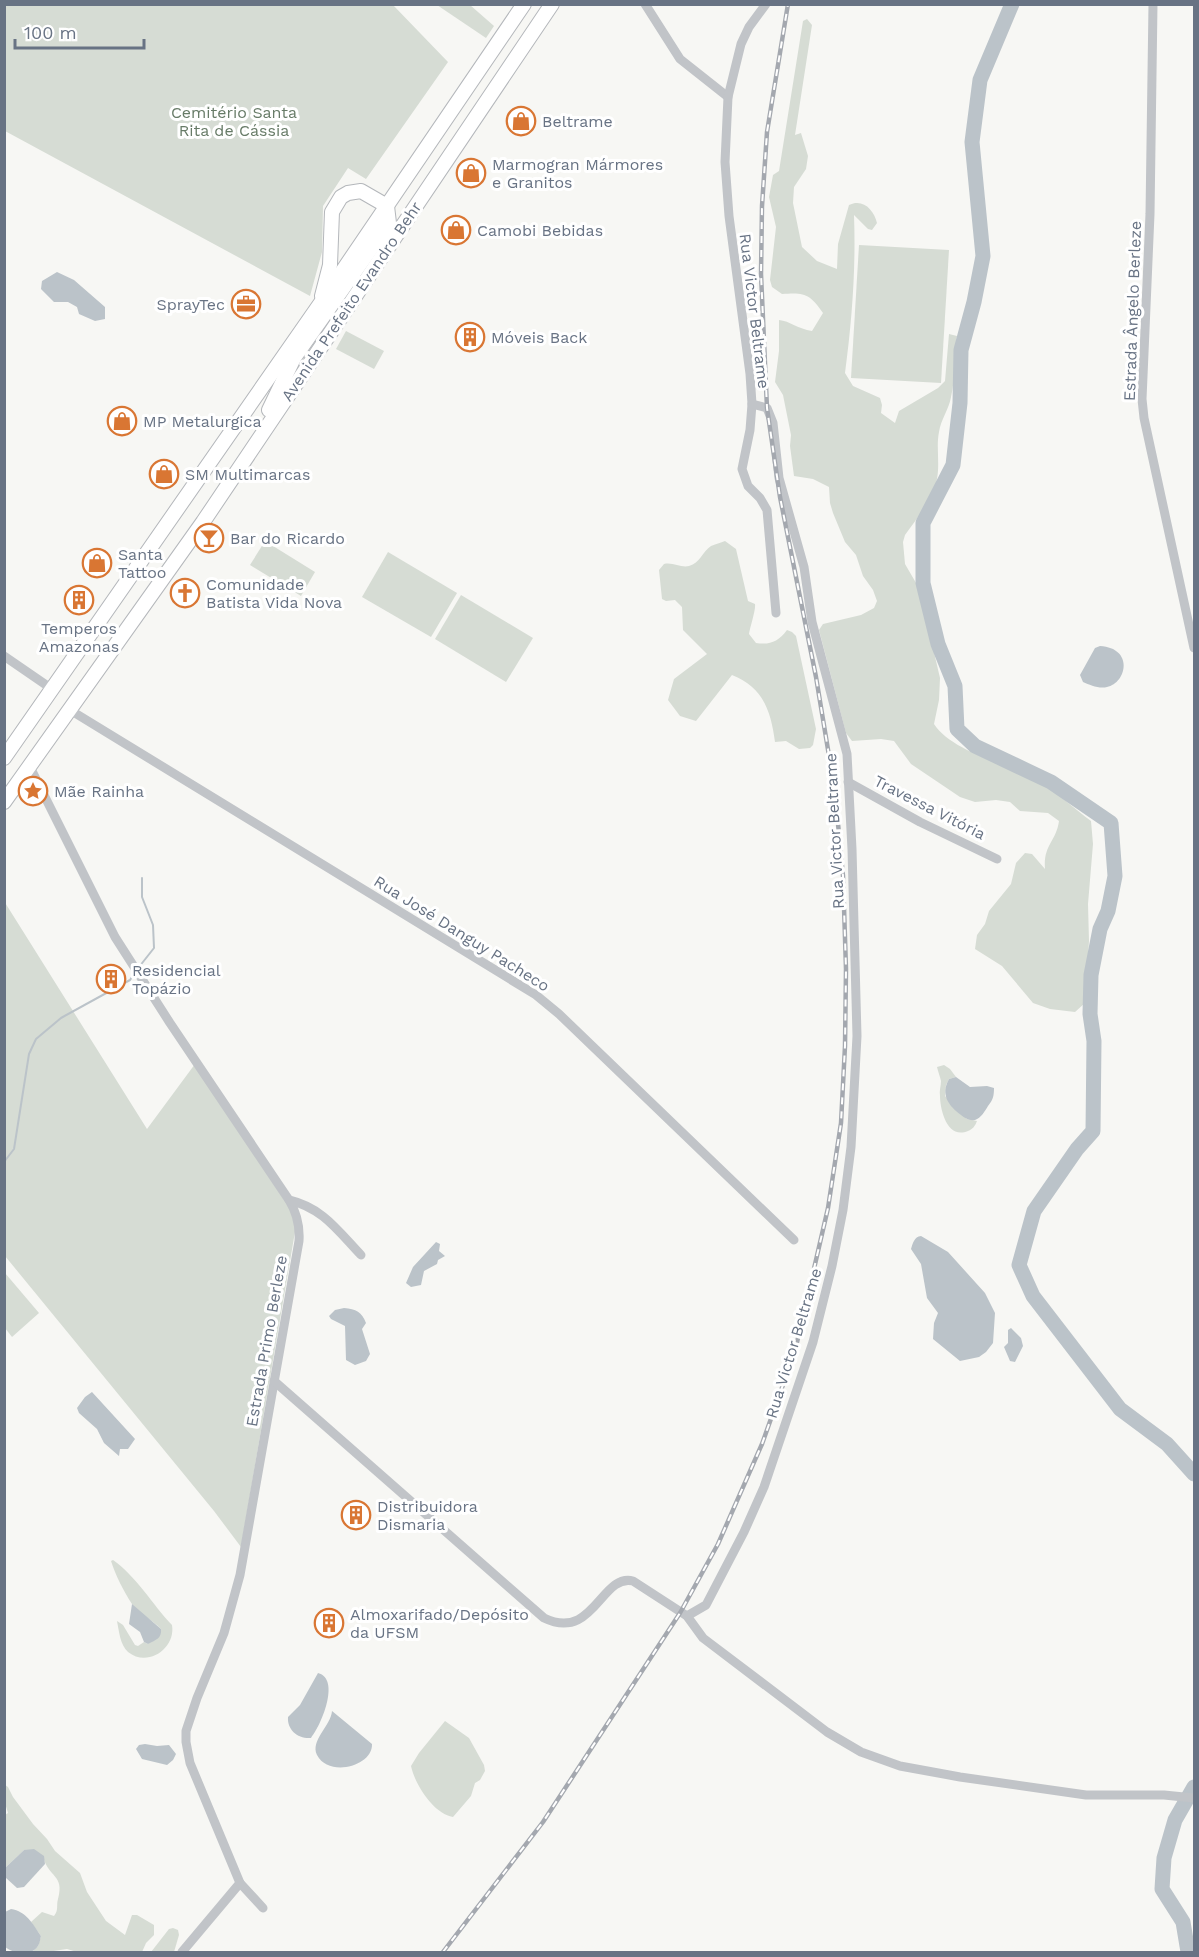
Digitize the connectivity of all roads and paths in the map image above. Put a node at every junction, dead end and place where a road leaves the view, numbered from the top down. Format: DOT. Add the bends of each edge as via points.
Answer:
graph roads {
  1 [pos="524,4"];
  2 [pos="552,4"];
  3 [pos="645,4"];
  4 [pos="766,4"];
  5 [pos="1153,4"];
  6 [pos="728,97"];
  7 [pos="387,206"];
  8 [pos="320,304"];
  9 [pos="752,404"];
  10 [pos="257,440"];
  11 [pos="776,613"];
  12 [pos="1194,648"];
  13 [pos="4,656"];
  14 [pos="52,689"];
  15 [pos="70,710"];
  16 [pos="8,753"];
  17 [pos="4,764"];
  18 [pos="30,767"];
  19 [pos="848,782"];
  20 [pos="4,802"];
  21 [pos="997,859"];
  22 [pos="289,1200"];
  23 [pos="794,1240"];
  24 [pos="361,1256"];
  25 [pos="274,1381"];
  26 [pos="687,1616"];
  27 [pos="1194,1798"];
  28 [pos="240,1883"];
  29 [pos="263,1908"];
  30 [pos="182,1953"];
  1 -- 7 [label="highway, Avenida Prefeito Evandro Behr"];
  2 -- 10 [label="highway, Avenida Prefeito Evandro Behr"];
  3 -- 6 [label="street" via="681,59"];
  4 -- 6 [label="street, Rua Victor Beltrame" via="741,44"];
  5 -- 12 [label="street, Estrada Ângelo Berleze" via="1142,399"];
  6 -- 9 [label="street, Rua Victor Beltrame" via="725,162"];
  7 -- 8 [label="highway, Avenida Prefeito Evandro Behr"];
  7 -- 8 [label="highway" via="361,191 348,193 336,204 330,223 330,265"];
  7 -- 10 [label="highway" via="389,223 294,358"];
  8 -- 14 [label="highway, Avenida Prefeito Evandro Behr"];
  9 -- 11 [label="street" via="742,469 748,486 767,510"];
  9 -- 19 [label="street, Rua Victor Beltrame" via="767,408 772,423 779,478 847,754"];
  10 -- 15 [label="highway, Avenida Prefeito Evandro Behr"];
  13 -- 14 [label="street"];
  14 -- 16 [label="highway, Avenida Prefeito Evandro Behr"];
  15 -- 18 [label="highway, Avenida Prefeito Evandro Behr"];
  15 -- 23 [label="street, Rua José Danguy Pacheco" via="536,995"];
  16 -- 17 [label="highway, Avenida Prefeito Evandro Behr"];
  18 -- 20 [label="highway, Avenida Prefeito Evandro Behr"];
  18 -- 22 [label="street, Estrada Primo Berleze" via="115,937"];
  19 -- 21 [label="street, Travessa Vitória"];
  19 -- 26 [label="street, Rua Victor Beltrame" via="857,1035 843,1210 813,1342 764,1487 706,1605"];
  22 -- 24 [label="street" via="304,1203 325,1216"];
  22 -- 25 [label="street, Estrada Primo Berleze" via="300,1227 299,1241"];
  25 -- 26 [label="street" via="544,1618 570,1623 590,1610 616,1583 627,1579"];
  25 -- 28 [label="street, Estrada Primo Berleze" via="240,1575 224,1633 186,1731 195,1779"];
  26 -- 27 [label="street" via="703,1638 826,1732 861,1752 900,1766 1086,1795"];
  28 -- 29 [label="street, Estrada Primo Berleze"];
  28 -- 30 [label="street"];
}
